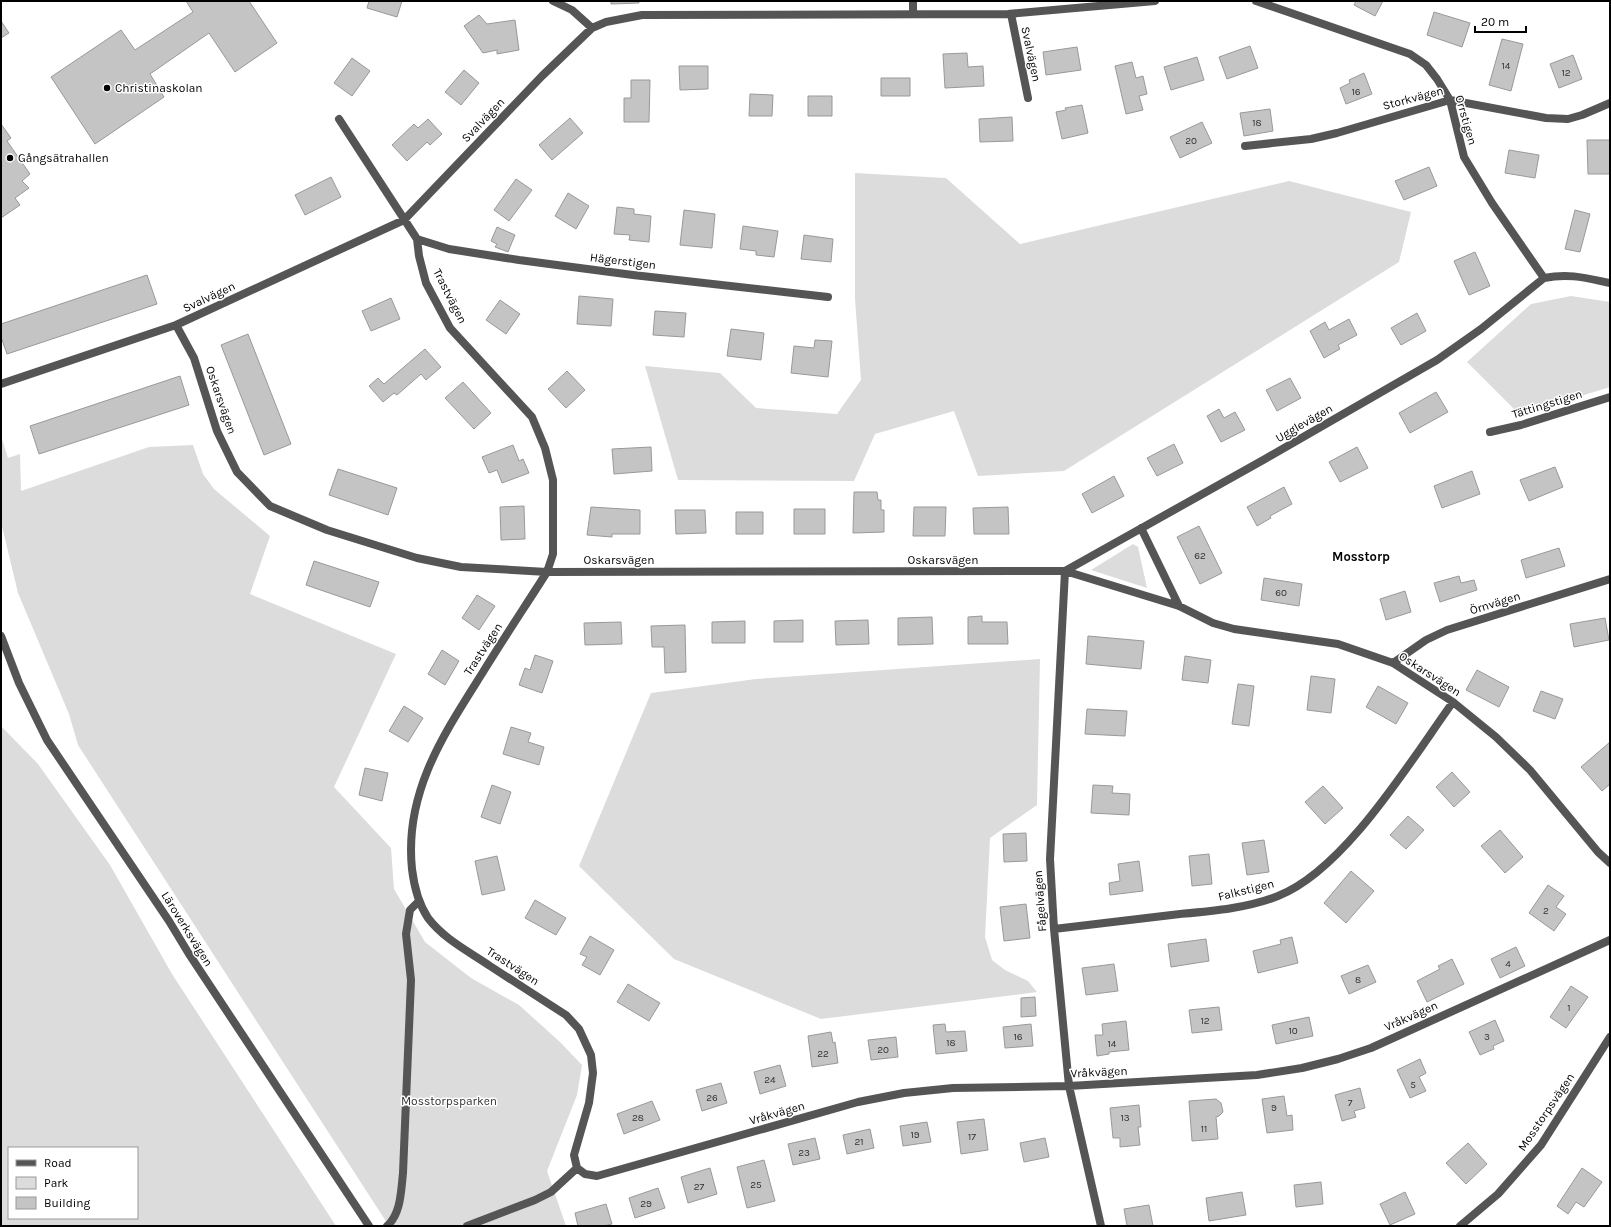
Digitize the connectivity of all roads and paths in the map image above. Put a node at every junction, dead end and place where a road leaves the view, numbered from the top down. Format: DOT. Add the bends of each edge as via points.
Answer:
graph roads {
  1 [pos="553,1"];
  2 [pos="913,1"];
  3 [pos="1155,1"];
  4 [pos="1256,1"];
  5 [pos="913,14"];
  6 [pos="1011,14"];
  7 [pos="592,28"];
  8 [pos="1028,98"];
  9 [pos="1450,100"];
  10 [pos="1610,103"];
  11 [pos="339,119"];
  12 [pos="1245,146"];
  13 [pos="404,220"];
  14 [pos="417,240"];
  15 [pos="1544,278"];
  16 [pos="1610,283"];
  17 [pos="828,297"];
  18 [pos="176,325"];
  19 [pos="1,384"];
  20 [pos="1610,397"];
  21 [pos="1490,432"];
  22 [pos="1141,528"];
  23 [pos="1065,571"];
  24 [pos="547,572"];
  25 [pos="1610,579"];
  26 [pos="1179,606"];
  27 [pos="1,636"];
  28 [pos="1393,663"];
  29 [pos="1453,702"];
  30 [pos="1610,863"];
  31 [pos="419,901"];
  32 [pos="1054,929"];
  33 [pos="1610,940"];
  34 [pos="1610,1037"];
  35 [pos="1069,1086"];
  36 [pos="577,1168"];
  37 [pos="369,1226"];
  38 [pos="387,1226"];
  39 [pos="467,1226"];
  40 [pos="1101,1226"];
  41 [pos="1460,1226"];
  1 -- 7 [label="street" via="572,10"];
  2 -- 5 [label="street"];
  3 -- 6 [label="street, Svalvägen"];
  4 -- 9 [label="street, Orrstigen" via="1410,54 1426,65"];
  5 -- 6 [label="street, Svalvägen"];
  5 -- 7 [label="street, Svalvägen" via="642,15 606,22"];
  6 -- 8 [label="street, Svalvägen"];
  7 -- 13 [label="street, Svalvägen" via="542,76"];
  9 -- 10 [label="street, Storkvägen" via="1546,118 1568,119"];
  9 -- 12 [label="street, Storkvägen" via="1311,139"];
  9 -- 15 [label="street, Orrstigen" via="1464,157"];
  11 -- 13 [label="street, Trastvägen"];
  13 -- 14 [label="street, Trastvägen"];
  13 -- 18 [label="street, Svalvägen"];
  14 -- 17 [label="street, Hägerstigen" via="449,249 519,260"];
  14 -- 24 [label="street, Trastvägen" via="426,283 450,328 532,417 545,448 553,480 553,554"];
  15 -- 16 [label="street" via="1559,275 1578,276"];
  15 -- 22 [label="street, Ugglevägen" via="1481,329 1437,360"];
  18 -- 19 [label="street, Svalvägen"];
  18 -- 24 [label="street, Oskarsvägen" via="194,358 217,431 238,472 270,506 327,530 417,558 461,566"];
  20 -- 21 [label="street, Tättingstigen"];
  22 -- 23 [label="street, Ugglevägen"];
  22 -- 26 [label="street"];
  23 -- 24 [label="street, Oskarsvägen"];
  23 -- 26 [label="street, Oskarsvägen"];
  23 -- 32 [label="street, Fågelvägen" via="1050,859"];
  24 -- 31 [label="street, Trastvägen" via="454,717 420,790 412,821 411,853"];
  25 -- 28 [label="street, Örnvägen" via="1447,630 1426,640"];
  26 -- 28 [label="street, Oskarsvägen" via="1213,623 1234,629 1338,644"];
  27 -- 37 [label="street, Läroverksvägen" via="19,683 47,740"];
  28 -- 29 [label="street, Oskarsvägen"];
  29 -- 30 [label="street, Oskarsvägen" via="1530,770"];
  29 -- 32 [label="street, Falkstigen" via="1374,813 1321,869 1279,896 1222,910"];
  31 -- 36 [label="street, Trastvägen" via="428,917 447,938 566,1015 579,1029 591,1054 593,1073 589,1103 574,1155"];
  31 -- 38 [label="street" via="410,910 406,934 411,980 403,1174 399,1202 392,1221"];
  32 -- 35 [label="street, Fågelvägen"];
  33 -- 35 [label="street, Vråkvägen" via="1371,1048 1338,1059 1256,1075"];
  34 -- 41 [label="street, Mosstorpsvägen" via="1541,1145 1498,1194"];
  35 -- 36 [label="street, Vråkvägen" via="953,1088 904,1093 858,1102 597,1176 585,1174"];
  35 -- 40 [label="street, Fågelvägen"];
  36 -- 39 [label="street" via="550,1192 535,1200"];
}
